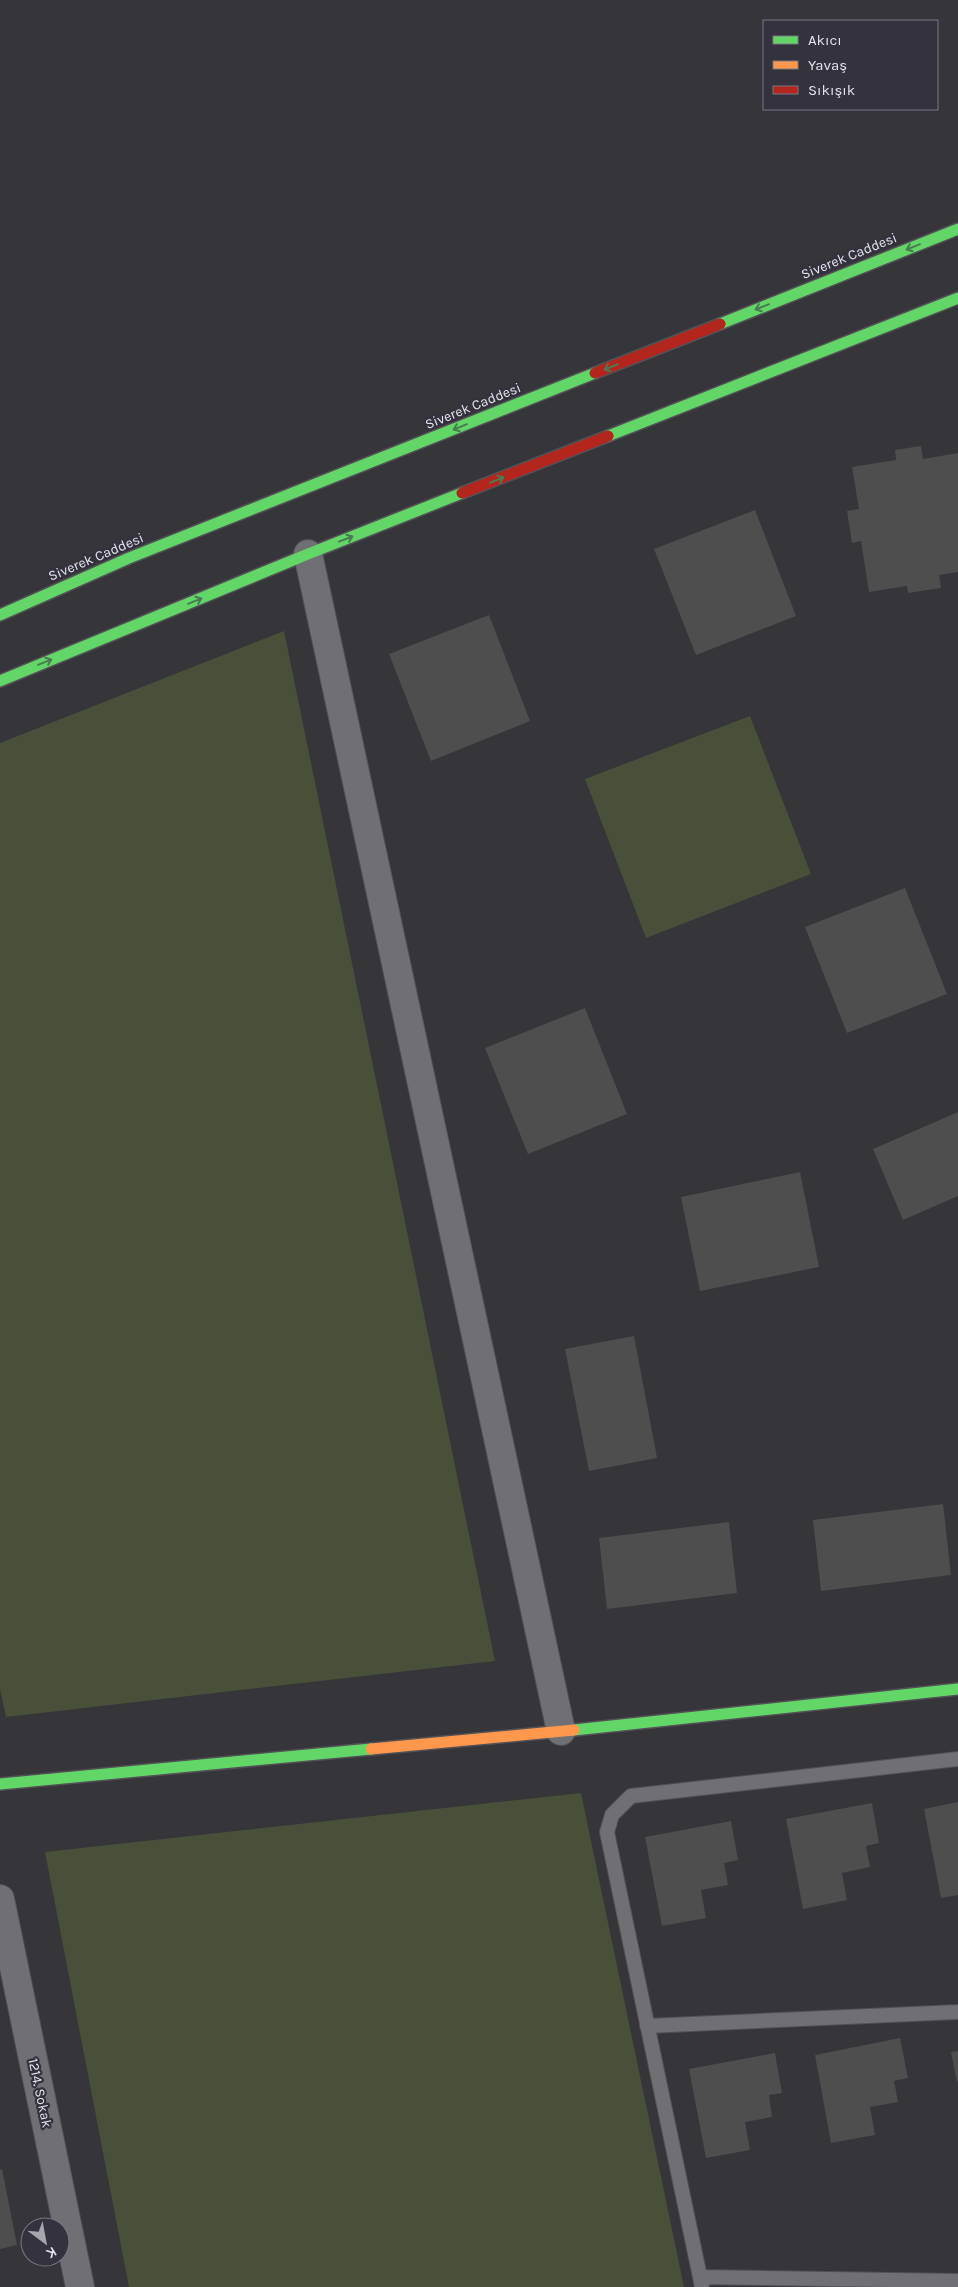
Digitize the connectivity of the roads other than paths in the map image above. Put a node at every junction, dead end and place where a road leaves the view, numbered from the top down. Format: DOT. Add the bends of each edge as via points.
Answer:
graph roads {
  1 [pos="958,229"];
  2 [pos="958,298"];
  3 [pos="308,554"];
  4 [pos="0,615"];
  5 [pos="0,681"];
  6 [pos="958,1689"];
  7 [pos="561,1731"];
  8 [pos="958,1759"];
  9 [pos="0,1784"];
  10 [pos="0,1899"];
  11 [pos="958,2012"];
  12 [pos="647,2026"];
  13 [pos="958,2281"];
  14 [pos="701,2282"];
  15 [pos="80,2287"];
  1 -- 4 [label="main road, Siverek Caddesi, one-way" via="129,558"];
  3 -- 2 [label="main road, one-way"];
  5 -- 3 [label="main road, one-way"];
  3 -- 7 [label="street"];
  6 -- 7 [label="main road"];
  7 -- 9 [label="main road"];
  8 -- 12 [label="lane" via="631,1796 612,1814 607,1832"];
  10 -- 15 [label="street, 1214. Sokak"];
  11 -- 12 [label="lane"];
  12 -- 14 [label="lane"];
  13 -- 14 [label="lane"];
}
